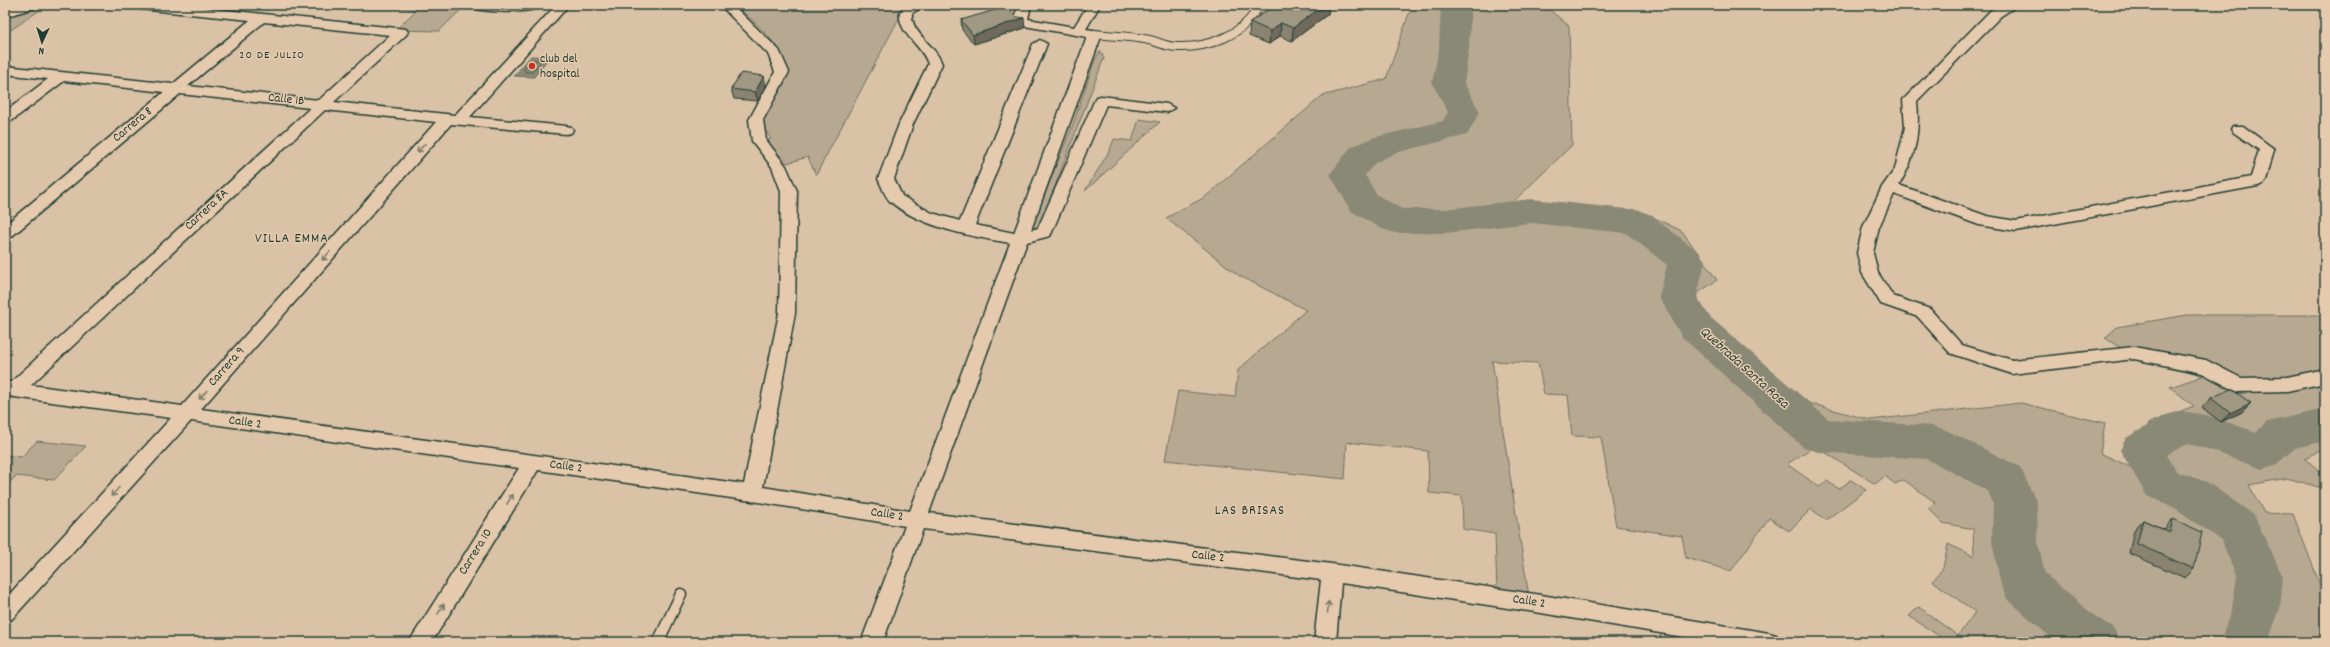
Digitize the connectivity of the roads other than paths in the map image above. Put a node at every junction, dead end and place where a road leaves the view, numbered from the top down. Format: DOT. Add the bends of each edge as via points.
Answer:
graph roads {
  1 [pos="29,5"];
  2 [pos="139,5"];
  3 [pos="474,5"];
  4 [pos="538,5"];
  5 [pos="563,5"];
  6 [pos="726,5"];
  7 [pos="920,5"];
  8 [pos="1025,5"];
  9 [pos="1094,5"];
  10 [pos="1259,5"];
  11 [pos="2012,5"];
  12 [pos="5,13"];
  13 [pos="262,17"];
  14 [pos="1078,31"];
  15 [pos="1095,34"];
  16 [pos="1040,44"];
  17 [pos="5,70"];
  18 [pos="61,76"];
  19 [pos="176,89"];
  20 [pos="321,104"];
  21 [pos="1167,108"];
  22 [pos="5,119"];
  23 [pos="453,120"];
  24 [pos="2238,129"];
  25 [pos="566,130"];
  26 [pos="1890,187"];
  27 [pos="966,227"];
  28 [pos="5,233"];
  29 [pos="1019,238"];
  30 [pos="2325,376"];
  31 [pos="10,389"];
  32 [pos="186,414"];
  33 [pos="533,462"];
  34 [pos="752,493"];
  35 [pos="917,520"];
  36 [pos="1332,573"];
  37 [pos="681,594"];
  38 [pos="5,613"];
  39 [pos="1768,641"];
  40 [pos="420,642"];
  41 [pos="658,642"];
  42 [pos="872,642"];
  43 [pos="1325,642"];
  1 -- 12 [label="street"];
  2 -- 13 [label="street"];
  3 -- 4 [label="street" via="506,9"];
  5 -- 23 [label="street, Carrera 9"];
  6 -- 34 [label="street" via="774,53 782,72 756,120 759,141 779,166 789,191 787,313"];
  7 -- 27 [label="street" via="906,11 904,17 907,25 934,56 935,64 906,124 886,179 896,199 926,217"];
  8 -- 14 [label="street" via="1020,19 1024,22"];
  9 -- 14 [label="street"];
  10 -- 15 [label="lane" via="1257,14 1238,33 1192,46 1170,47 1160,42"];
  11 -- 26 [label="street" via="1996,13 1910,100 1912,127 1909,141 1902,169"];
  13 -- 19 [label="street, Carrera 8"];
  13 -- 20 [label="street, Carrera 8A" via="401,32"];
  14 -- 15 [label="street"];
  15 -- 29 [label="street"];
  16 -- 27 [label="street"];
  17 -- 18 [label="street, Calle 1B"];
  18 -- 19 [label="street, Calle 1B"];
  18 -- 22 [label="street"];
  19 -- 20 [label="street, Calle 1B"];
  19 -- 28 [label="street, Carrera 8"];
  20 -- 23 [label="street, Calle 1B"];
  20 -- 31 [label="street, Carrera 8A"];
  21 -- 29 [label="street" via="1101,100 1044,232"];
  23 -- 25 [label="street, Calle 1B"];
  23 -- 32 [label="street, Carrera 9, one-way"];
  24 -- 26 [label="street" via="2267,149 2258,181 2052,221 2016,226 1986,221"];
  26 -- 30 [label="street" via="1871,227 1865,253 1870,273 1887,300 1924,313 1956,349 2012,367 2134,353 2206,367 2238,385 2287,384"];
  27 -- 29 [label="street" via="987,234"];
  29 -- 35 [label="street"];
  31 -- 32 [label="street, Calle 2"];
  32 -- 33 [label="street, Calle 2"];
  32 -- 38 [label="street, Carrera 9, one-way"];
  33 -- 34 [label="street, Calle 2"];
  40 -- 33 [label="street, Carrera 10, one-way"];
  34 -- 35 [label="street, Calle 2"];
  35 -- 36 [label="street, Calle 2"];
  35 -- 42 [label="street"];
  36 -- 39 [label="street, Calle 2"];
  43 -- 36 [label="street, one-way"];
  37 -- 41 [label="lane"];
}
